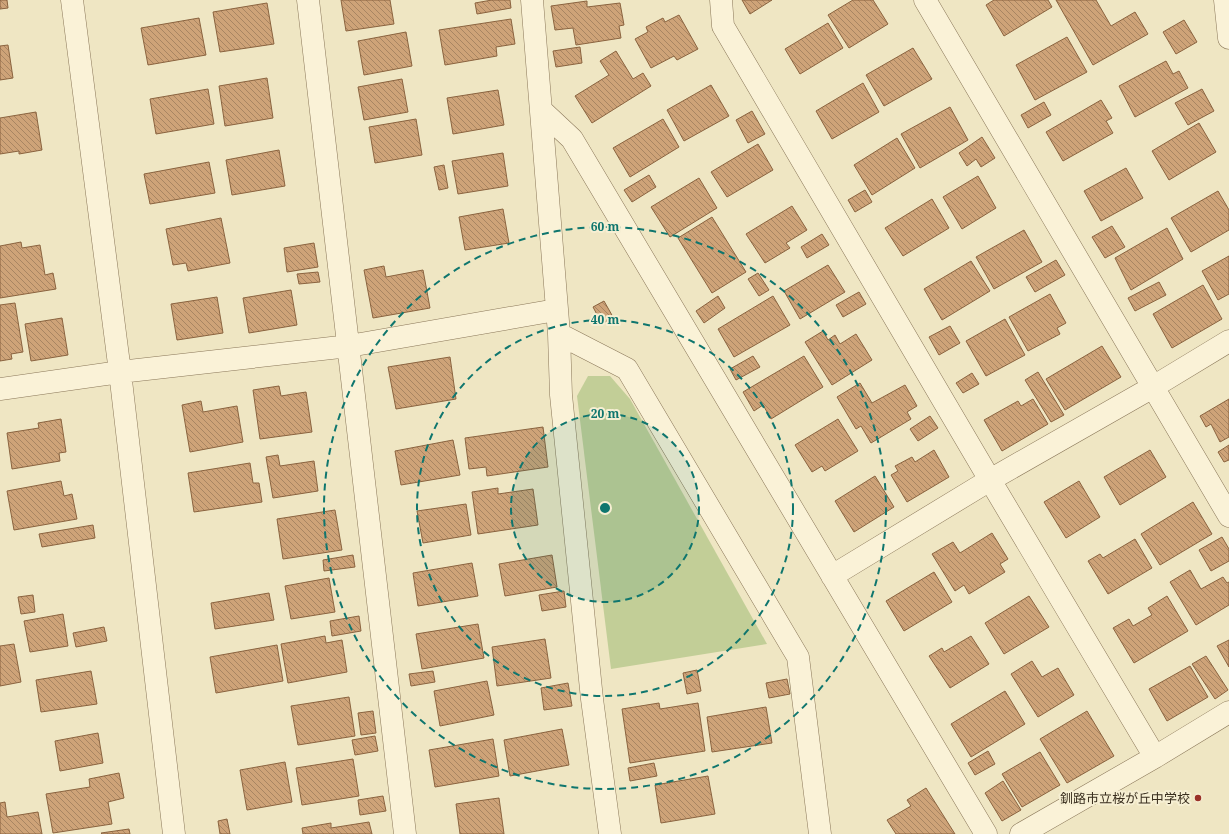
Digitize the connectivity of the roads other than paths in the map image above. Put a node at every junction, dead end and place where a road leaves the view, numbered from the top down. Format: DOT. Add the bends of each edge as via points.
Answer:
graph roads {
  1 [pos="72,0"];
  2 [pos="308,0"];
  3 [pos="532,0"];
  4 [pos="721,0"];
  5 [pos="925,0"];
  6 [pos="1225,0"];
  7 [pos="1229,38"];
  8 [pos="541,110"];
  9 [pos="556,310"];
  10 [pos="559,334"];
  11 [pos="1229,341"];
  12 [pos="349,346"];
  13 [pos="120,372"];
  14 [pos="1153,387"];
  15 [pos="0,389"];
  16 [pos="990,480"];
  17 [pos="1229,516"];
  18 [pos="832,576"];
  19 [pos="1229,712"];
  20 [pos="1155,757"];
  21 [pos="174,834"];
  22 [pos="405,834"];
  23 [pos="610,834"];
  24 [pos="820,834"];
  25 [pos="986,834"];
  26 [pos="1022,834"];
  1 -- 13 [label="street"];
  2 -- 12 [label="street"];
  3 -- 8 [label="street"];
  4 -- 16 [label="street" via="723,26"];
  5 -- 14 [label="street"];
  6 -- 7 [label="street"];
  8 -- 9 [label="street"];
  8 -- 18 [label="street" via="572,140"];
  9 -- 10 [label="street"];
  9 -- 12 [label="street"];
  10 -- 23 [label="street" via="561,395 592,699"];
  10 -- 24 [label="street" via="627,369 798,657"];
  11 -- 14 [label="street"];
  12 -- 13 [label="street"];
  12 -- 22 [label="street"];
  13 -- 15 [label="street"];
  13 -- 21 [label="street"];
  14 -- 16 [label="street"];
  14 -- 17 [label="street"];
  16 -- 18 [label="street"];
  16 -- 20 [label="street"];
  18 -- 25 [label="street"];
  19 -- 20 [label="street"];
  20 -- 26 [label="street"];
}
